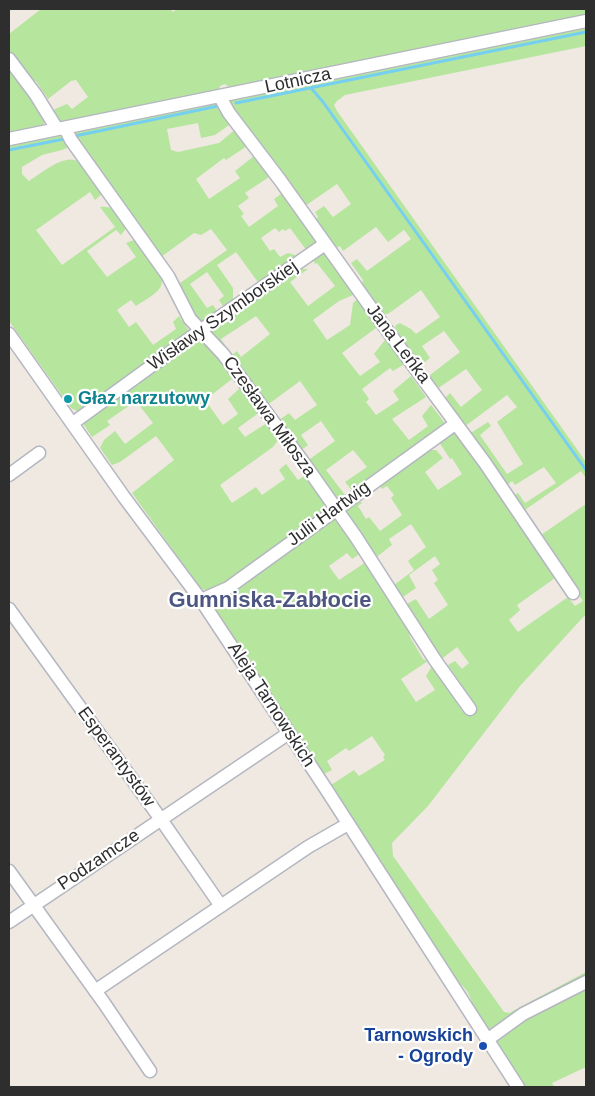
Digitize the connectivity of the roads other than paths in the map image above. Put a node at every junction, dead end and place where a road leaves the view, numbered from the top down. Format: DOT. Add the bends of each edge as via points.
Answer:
graph roads {
  1 [pos="586,21"];
  2 [pos="9,59"];
  3 [pos="220,97"];
  4 [pos="61,129"];
  5 [pos="9,139"];
  6 [pos="325,244"];
  7 [pos="201,330"];
  8 [pos="9,334"];
  9 [pos="73,423"];
  10 [pos="455,424"];
  11 [pos="39,453"];
  12 [pos="9,475"];
  13 [pos="336,509"];
  14 [pos="572,593"];
  15 [pos="201,600"];
  16 [pos="9,609"];
  17 [pos="470,709"];
  18 [pos="289,733"];
  19 [pos="160,818"];
  20 [pos="348,824"];
  21 [pos="9,871"];
  22 [pos="34,904"];
  23 [pos="221,906"];
  24 [pos="9,922"];
  25 [pos="586,982"];
  26 [pos="95,991"];
  27 [pos="487,1040"];
  28 [pos="150,1070"];
  29 [pos="518,1087"];
  1 -- 3 [label="street, Lotnicza"];
  2 -- 4 [label="street, Czesława Miłosza"];
  3 -- 4 [label="street, Lotnicza"];
  3 -- 6 [label="street, Jana Leńka"];
  4 -- 5 [label="street, Lotnicza"];
  4 -- 7 [label="street, Czesława Miłosza" via="168,276 190,318"];
  6 -- 7 [label="street, Wisławy Szymborskiej"];
  6 -- 10 [label="street, Jana Leńka"];
  7 -- 9 [label="street, Wisławy Szymborskiej"];
  7 -- 13 [label="street, Czesława Miłosza" via="223,354"];
  8 -- 9 [label="street, Aleja Tarnowskich"];
  9 -- 15 [label="street, Aleja Tarnowskich"];
  10 -- 13 [label="street, Julii Hartwig"];
  10 -- 14 [label="street, Jana Leńka"];
  11 -- 12 [label="street"];
  13 -- 15 [label="street, Julii Hartwig" via="228,588"];
  13 -- 17 [label="street, Czesława Miłosza"];
  15 -- 18 [label="street, Aleja Tarnowskich"];
  16 -- 19 [label="street, Esperantystów"];
  18 -- 19 [label="street, Podzamcze"];
  18 -- 20 [label="street, Aleja Tarnowskich"];
  19 -- 22 [label="street, Podzamcze"];
  19 -- 23 [label="street, Esperantystów"];
  20 -- 23 [label="street"];
  20 -- 27 [label="street, Aleja Tarnowskich"];
  21 -- 22 [label="street"];
  22 -- 24 [label="street, Podzamcze"];
  22 -- 26 [label="street"];
  23 -- 26 [label="street"];
  25 -- 27 [label="street" via="523,1014"];
  26 -- 28 [label="street"];
  27 -- 29 [label="street, Aleja Tarnowskich"];
}
